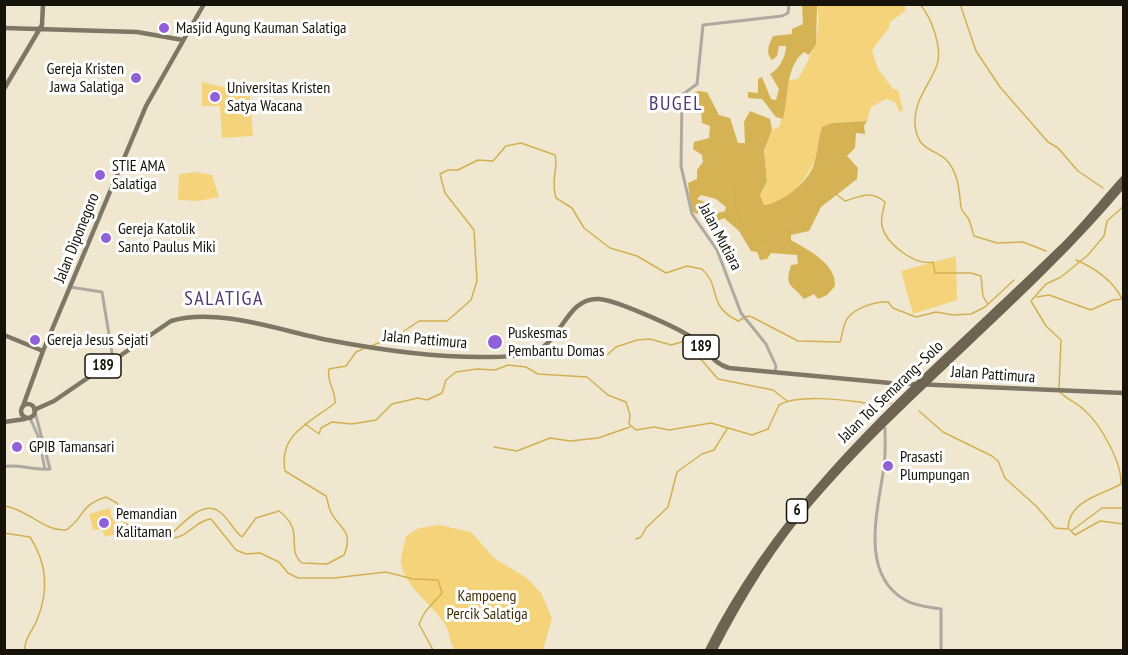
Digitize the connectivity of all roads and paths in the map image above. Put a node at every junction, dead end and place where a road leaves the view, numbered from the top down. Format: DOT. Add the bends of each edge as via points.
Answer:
graph roads {
  1 [pos="43,4"];
  2 [pos="204,4"];
  3 [pos="789,4"];
  4 [pos="4,28"];
  5 [pos="39,29"];
  6 [pos="183,40"];
  7 [pos="4,89"];
  8 [pos="1124,178"];
  9 [pos="1124,184"];
  10 [pos="70,287"];
  11 [pos="4,335"];
  12 [pos="41,350"];
  13 [pos="113,359"];
  14 [pos="775,372"];
  15 [pos="932,374"];
  16 [pos="890,383"];
  17 [pos="29,388"];
  18 [pos="914,392"];
  19 [pos="1124,393"];
  20 [pos="888,402"];
  21 [pos="22,409"];
  22 [pos="33,409"];
  23 [pos="29,418"];
  24 [pos="13,421"];
  25 [pos="4,422"];
  26 [pos="885,428"];
  27 [pos="4,467"];
  28 [pos="47,469"];
  29 [pos="708,651"];
  30 [pos="714,651"];
  31 [pos="941,651"];
  1 -- 5 [label="main road"];
  2 -- 6 [label="main road, Jalan Diponegoro"];
  3 -- 14 [label="street, Jalan Mutiara" via="788,13 782,16 703,25 697,84 682,95 681,166 692,214 717,250 746,318 766,344"];
  4 -- 5 [label="main road"];
  5 -- 6 [label="main road" via="137,32"];
  5 -- 7 [label="main road"];
  6 -- 10 [label="main road, Jalan Diponegoro" via="146,106"];
  8 -- 15 [label="highway, Jalan Tol Semarang–Solo / 6" via="1066,243"];
  9 -- 15 [label="highway, Jalan Tol Semarang–Solo / 6" via="1066,249"];
  10 -- 12 [label="main road, Jalan Diponegoro"];
  10 -- 13 [label="street" via="102,292"];
  11 -- 12 [label="main road"];
  12 -- 17 [label="main road, Jalan Diponegoro"];
  13 -- 14 [label="main road, Jalan Pattimura / 189" via="171,321 192,317 241,321 372,347 480,357 529,353 545,346 576,307 599,299 690,336 721,365"];
  13 -- 22 [label="main road, Jalan Pattimura / 189" via="54,401"];
  14 -- 16 [label="main road, Jalan Pattimura / 189"];
  15 -- 18 [label="highway, Jalan Tol Semarang–Solo / 6"];
  16 -- 19 [label="main road, Jalan Pattimura / 189"];
  16 -- 20 [label="street"];
  17 -- 21 [label="main road, Jalan Diponegoro"];
  17 -- 22 [label="main road, Jalan Diponegoro"];
  18 -- 29 [label="highway, Jalan Tol Semarang–Solo / 6" via="842,459 800,507 742,589"];
  18 -- 30 [label="highway, Jalan Tol Semarang–Solo / 6" via="791,527 751,583"];
  21 -- 22 [label="main road"];
  21 -- 23 [label="main road" via="22,416"];
  21 -- 24 [label="main road"];
  22 -- 23 [label="main road"];
  22 -- 28 [label="street"];
  23 -- 24 [label="main road"];
  23 -- 28 [label="street"];
  24 -- 25 [label="main road"];
  26 -- 31 [label="street" via="884,466 874,528 879,562 892,589 904,600 941,609"];
  27 -- 28 [label="street"];
}
